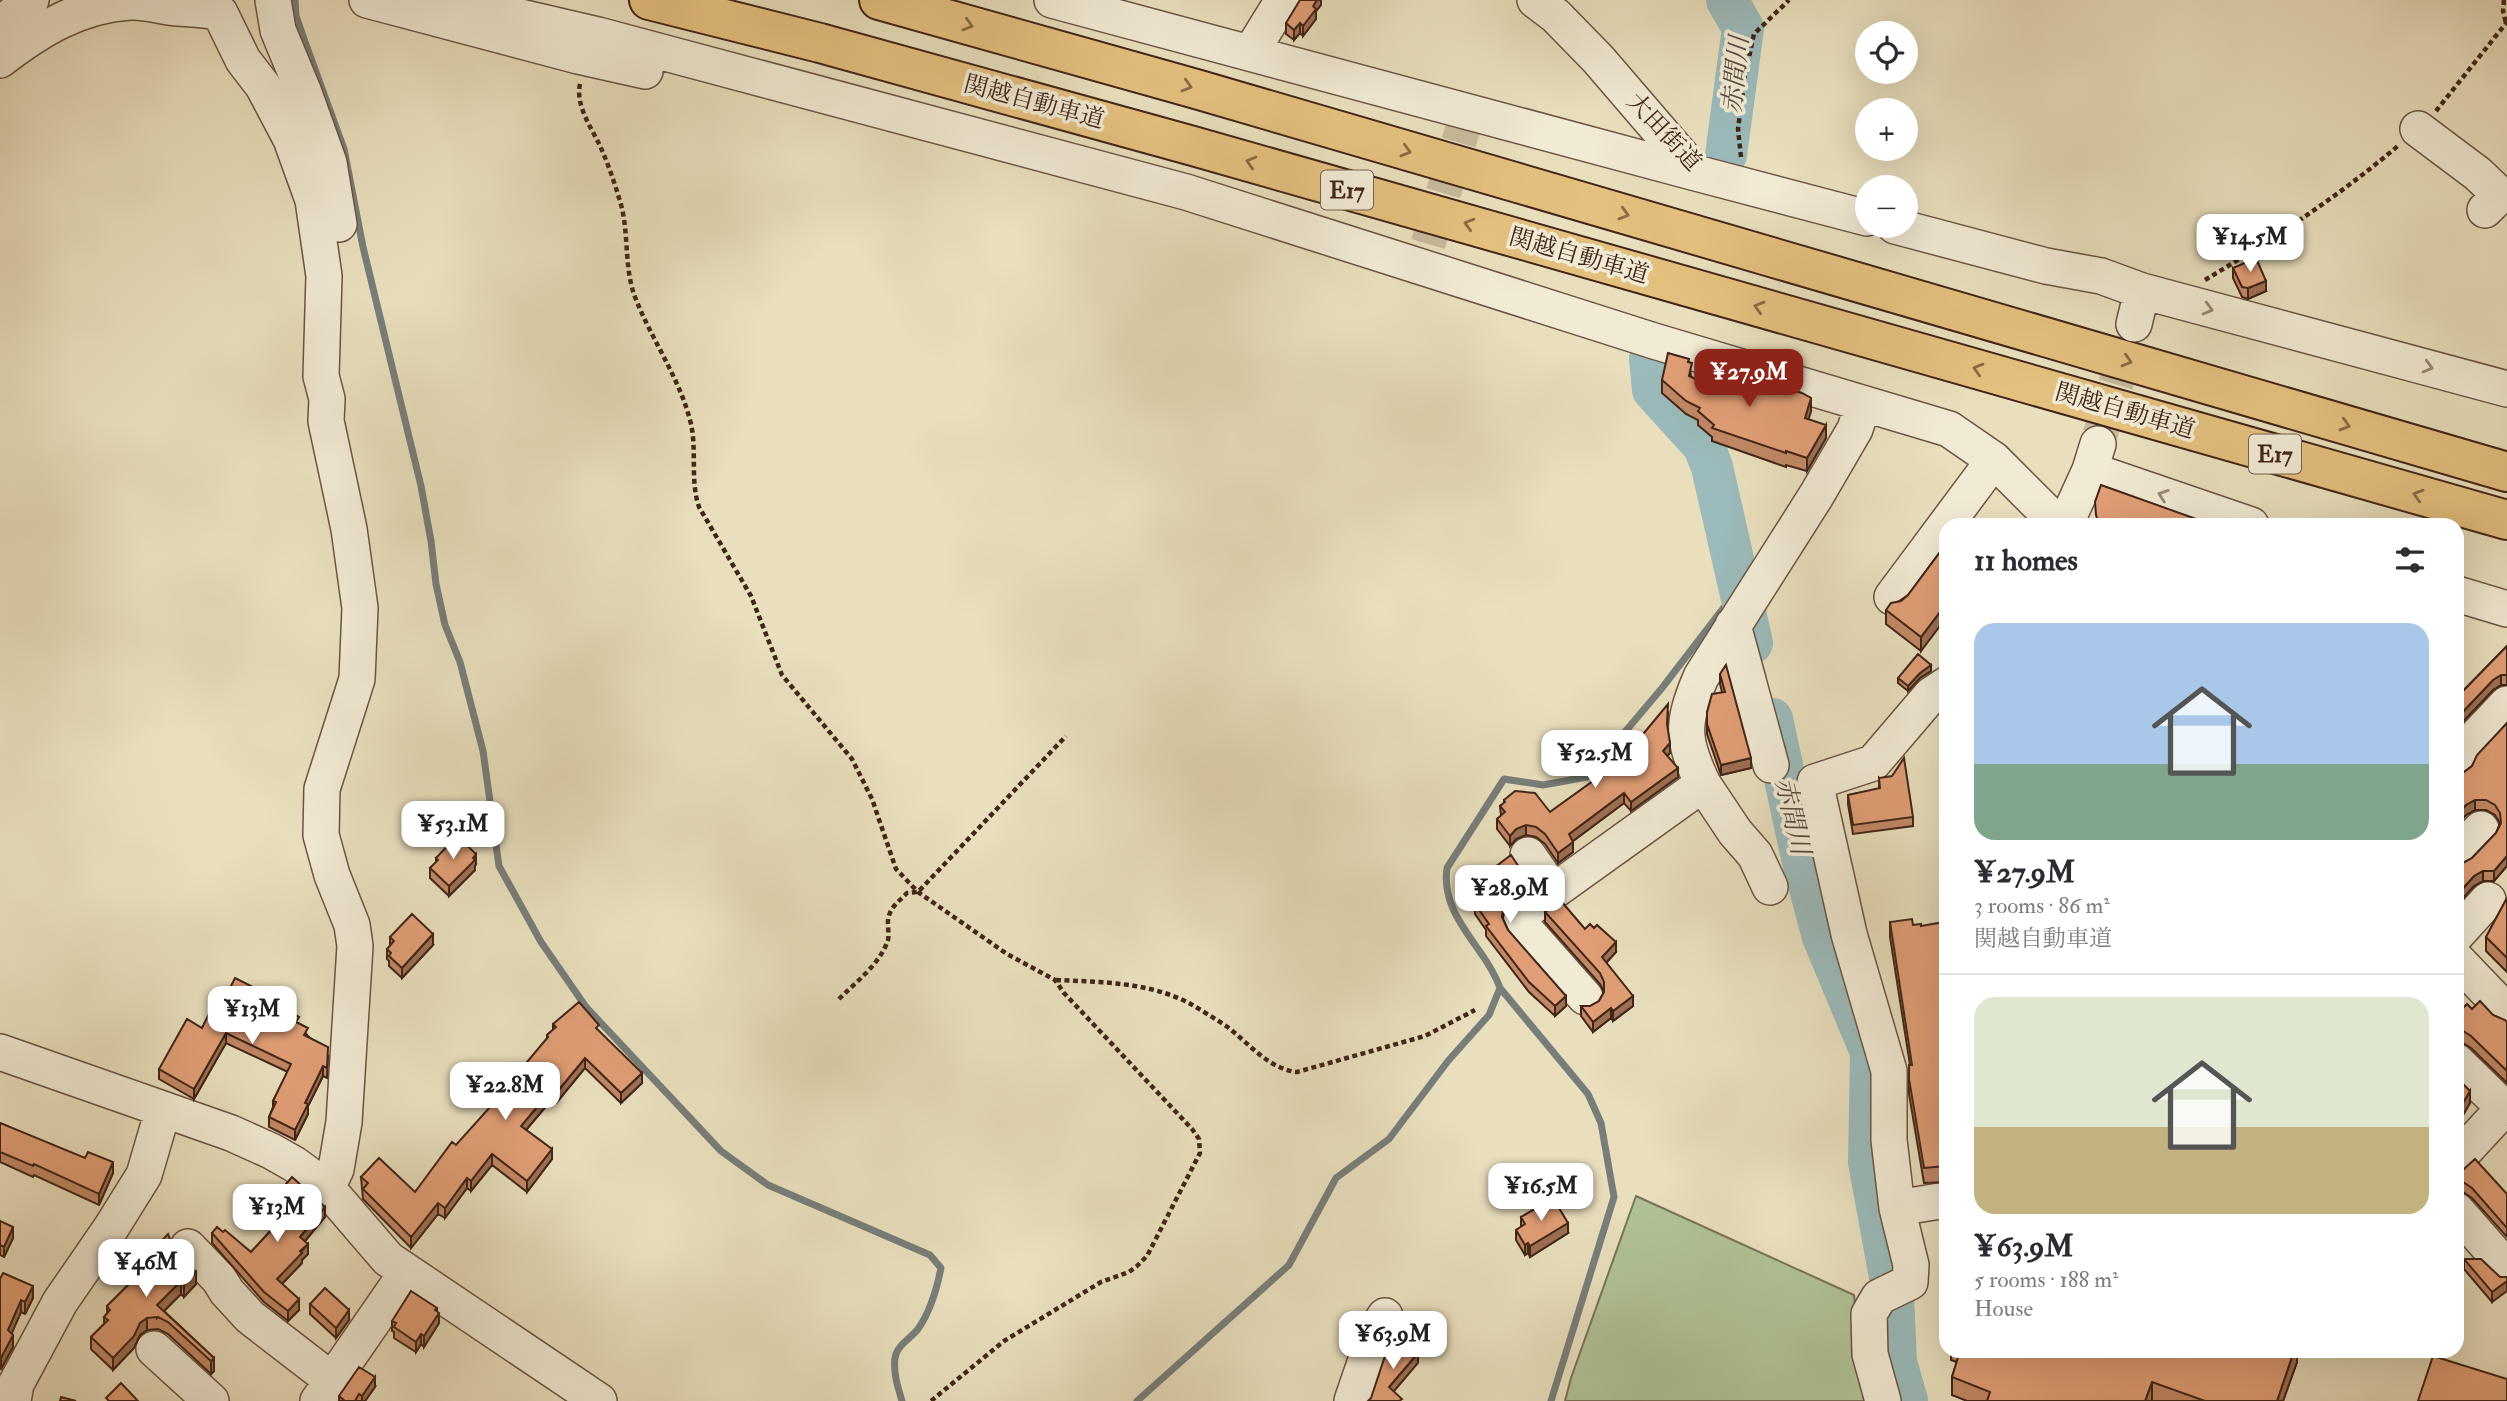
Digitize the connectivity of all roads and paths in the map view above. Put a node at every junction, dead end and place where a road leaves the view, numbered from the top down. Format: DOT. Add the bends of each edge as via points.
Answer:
graph roads {
  1 [pos="31,0"];
  2 [pos="272,0"];
  3 [pos="367,0"];
  4 [pos="447,0"];
  5 [pos="649,0"];
  6 [pos="879,0"];
  7 [pos="1052,0"];
  8 [pos="1283,0"];
  9 [pos="1535,0"];
  10 [pos="1789,0"];
  11 [pos="2504,0"];
  12 [pos="221,7"];
  13 [pos="2507,22"];
  14 [pos="0,25"];
  15 [pos="1251,52"];
  16 [pos="0,60"];
  17 [pos="584,75"];
  18 [pos="772,82"];
  19 [pos="2418,129"];
  20 [pos="1741,162"];
  21 [pos="1696,173"];
  22 [pos="2485,210"];
  23 [pos="1855,215"];
  24 [pos="1918,232"];
  25 [pos="2192,305"];
  26 [pos="2507,388"];
  27 [pos="327,399"];
  28 [pos="1863,404"];
  29 [pos="1994,460"];
  30 [pos="2507,472"];
  31 [pos="1951,518"];
  32 [pos="2052,518"];
  33 [pos="2068,518"];
  34 [pos="2235,518"];
  35 [pos="2507,520"];
  36 [pos="1939,534"];
  37 [pos="2464,596"];
  38 [pos="1892,597"];
  39 [pos="2507,609"];
  40 [pos="1741,614"];
  41 [pos="1939,690"];
  42 [pos="2507,704"];
  43 [pos="1066,736"];
  44 [pos="2464,750"];
  45 [pos="1771,765"];
  46 [pos="1703,784"];
  47 [pos="2481,829"];
  48 [pos="2464,847"];
  49 [pos="1528,855"];
  50 [pos="1770,887"];
  51 [pos="1553,891"];
  52 [pos="918,892"];
  53 [pos="2488,900"];
  54 [pos="2464,926"];
  55 [pos="2464,967"];
  56 [pos="1055,980"];
  57 [pos="1585,997"];
  58 [pos="839,999"];
  59 [pos="1475,1010"];
  60 [pos="2507,1012"];
  61 [pos="0,1052"];
  62 [pos="2464,1068"];
  63 [pos="2506,1106"];
  64 [pos="163,1110"];
  65 [pos="2464,1151"];
  66 [pos="327,1188"];
  67 [pos="1939,1201"];
  68 [pos="1897,1208"];
  69 [pos="2464,1219"];
  70 [pos="188,1247"];
  71 [pos="2507,1268"];
  72 [pos="407,1272"];
  73 [pos="1385,1315"];
  74 [pos="154,1349"];
  75 [pos="326,1391"];
  76 [pos="13,1401"];
  77 [pos="211,1401"];
  78 [pos="600,1401"];
  79 [pos="930,1401"];
  80 [pos="1352,1401"];
  81 [pos="1883,1401"];
  1 -- 14 [label="street"];
  2 -- 27 [label="street" via="278,30 329,163 342,248 346,305 340,370"];
  3 -- 18 [label="street" via="578,57 698,83 737,90"];
  4 -- 18 [label="street"];
  35 -- 5 [label="highway, 関越自動車道 / E17, one-way" via="1193,146"];
  6 -- 30 [label="highway, 関越自動車道 / E17, one-way"];
  7 -- 15 [label="street"];
  8 -- 15 [label="street"];
  9 -- 21 [label="street, 大田街道" via="1598,59"];
  10 -- 20 [label="path" via="1754,34 1738,129"];
  11 -- 13 [label="path"];
  12 -- 16 [label="street" via="132,2 99,6 36,32"];
  12 -- 27 [label="street" via="243,60 291,139 313,200 324,276 321,376"];
  13 -- 19 [label="path" via="2447,100"];
  15 -- 21 [label="street" via="1466,120"];
  17 -- 52 [label="path" via="579,98 624,212 635,296 672,370 690,422 699,508 751,596 782,675 852,759 872,799 895,869"];
  18 -- 28 [label="street" via="1424,255"];
  19 -- 22 [label="street" via="2500,195"];
  19 -- 25 [label="path" via="2288,230 2203,281"];
  21 -- 23 [label="street, 大田街道"];
  24 -- 25 [label="street" via="2101,276 2138,308"];
  25 -- 26 [label="street, one-way"];
  27 -- 66 [label="street" via="326,421 360,608 357,679 331,756 320,812 323,849 352,925 355,946 344,1122 336,1169"];
  28 -- 29 [label="street" via="1949,429"];
  28 -- 40 [label="street" via="1855,429"];
  29 -- 31 [label="street"];
  29 -- 32 [label="street"];
  34 -- 33 [label="street, one-way" via="2094,457"];
  36 -- 38 [label="street"];
  37 -- 39 [label="street"];
  40 -- 45 [label="street"];
  40 -- 46 [label="street" via="1693,696 1687,749"];
  41 -- 68 [label="street" via="1873,763 1815,782 1849,934 1889,1071 1889,1140"];
  42 -- 44 [label="street"];
  43 -- 52 [label="path"];
  46 -- 50 [label="street" via="1755,855"];
  46 -- 51 [label="street"];
  47 -- 48 [label="street"];
  49 -- 51 [label="street"];
  51 -- 57 [label="street" via="1523,914 1523,927"];
  52 -- 56 [label="path" via="1007,954"];
  52 -- 58 [label="path" via="907,892 892,907 888,939 880,955"];
  53 -- 54 [label="street"];
  55 -- 60 [label="street"];
  56 -- 59 [label="path" via="1118,983 1187,1002 1283,1070 1297,1072 1425,1036"];
  56 -- 79 [label="path" via="1192,1129 1200,1153 1147,1256 1129,1272 1101,1282 1004,1340"];
  61 -- 64 [label="street"];
  62 -- 63 [label="street"];
  63 -- 65 [label="street"];
  64 -- 66 [label="street" via="263,1147"];
  64 -- 76 [label="street" via="144,1175 60,1302 16,1384"];
  66 -- 72 [label="street" via="388,1259"];
  67 -- 68 [label="street"];
  68 -- 81 [label="street" via="1911,1265 1910,1282 1879,1297 1869,1314 1870,1354"];
  69 -- 71 [label="street"];
  70 -- 75 [label="street" via="250,1317"];
  72 -- 75 [label="street"];
  72 -- 78 [label="street"];
  73 -- 80 [label="street"];
  74 -- 77 [label="street"];
}
